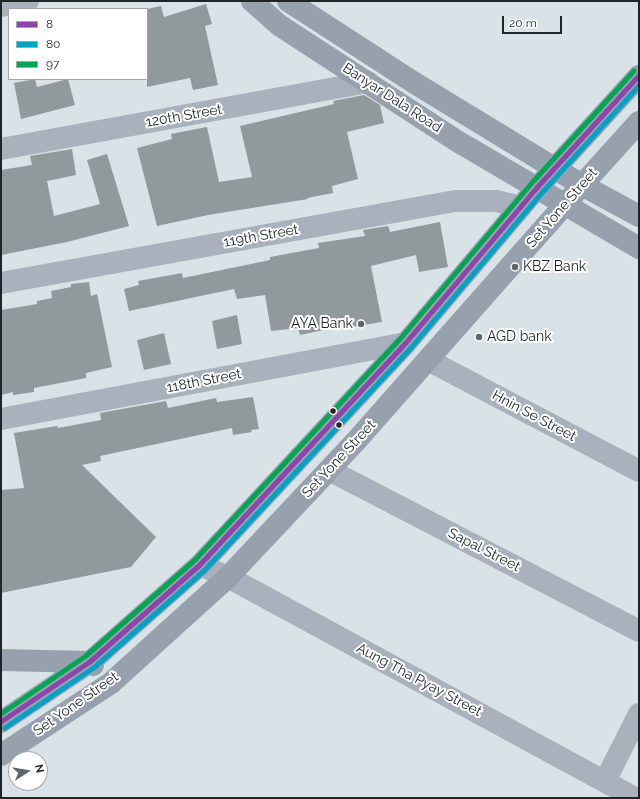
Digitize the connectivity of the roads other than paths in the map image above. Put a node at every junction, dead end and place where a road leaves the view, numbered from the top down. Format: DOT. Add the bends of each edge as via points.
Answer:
graph roads {
  1 [pos="28,1"];
  2 [pos="252,1"];
  3 [pos="291,3"];
  4 [pos="1,6"];
  5 [pos="279,25"];
  6 [pos="639,76"];
  7 [pos="368,82"];
  8 [pos="639,122"];
  9 [pos="1,149"];
  10 [pos="555,168"];
  11 [pos="582,185"];
  12 [pos="536,189"];
  13 [pos="564,205"];
  14 [pos="521,206"];
  15 [pos="639,216"];
  16 [pos="639,248"];
  17 [pos="1,283"];
  18 [pos="406,344"];
  19 [pos="428,360"];
  20 [pos="1,419"];
  21 [pos="329,470"];
  22 [pos="639,472"];
  23 [pos="200,565"];
  24 [pos="228,577"];
  25 [pos="639,631"];
  26 [pos="1,660"];
  27 [pos="90,662"];
  28 [pos="110,683"];
  29 [pos="639,714"];
  30 [pos="1,722"];
  31 [pos="1,755"];
  32 [pos="605,781"];
  33 [pos="635,798"];
  1 -- 4 [label="street"];
  2 -- 5 [label="main road, Banyar Dala Road"];
  3 -- 5 [label="main road"];
  3 -- 10 [label="main road, Banyar Dala Road" via="413,82"];
  5 -- 7 [label="main road, Banyar Dala Road"];
  6 -- 10 [label="main road, Set Yone Street"];
  7 -- 9 [label="street, 120th Street"];
  7 -- 12 [label="main road, Banyar Dala Road"];
  8 -- 11 [label="main road, Set Yone Street"];
  10 -- 11 [label="main road, Banyar Dala Road"];
  10 -- 12 [label="main road, Set Yone Street"];
  11 -- 13 [label="main road, Set Yone Street"];
  11 -- 15 [label="main road"];
  12 -- 13 [label="main road, Banyar Dala Road"];
  12 -- 14 [label="main road, Set Yone Street"];
  13 -- 16 [label="main road"];
  13 -- 19 [label="main road, Set Yone Street"];
  14 -- 17 [label="street, 119th Street" via="496,201 455,201"];
  14 -- 18 [label="main road, Set Yone Street"];
  18 -- 20 [label="street, 118th Street"];
  18 -- 23 [label="main road, Set Yone Street"];
  19 -- 21 [label="main road, Set Yone Street"];
  19 -- 22 [label="street, Hnin Se Street"];
  21 -- 24 [label="main road, Set Yone Street"];
  21 -- 25 [label="street, Sapal Street"];
  23 -- 24 [label="street, Aung Tha Pyay Street"];
  23 -- 27 [label="main road, Set Yone Street"];
  24 -- 28 [label="main road, Set Yone Street"];
  24 -- 32 [label="street, Aung Tha Pyay Street"];
  26 -- 27 [label="main road"];
  27 -- 28 [label="main road"];
  27 -- 30 [label="main road, Set Yone Street"];
  28 -- 31 [label="main road, Set Yone Street"];
  29 -- 32 [label="street"];
  32 -- 33 [label="street, Aung Tha Pyay Street"];
}
